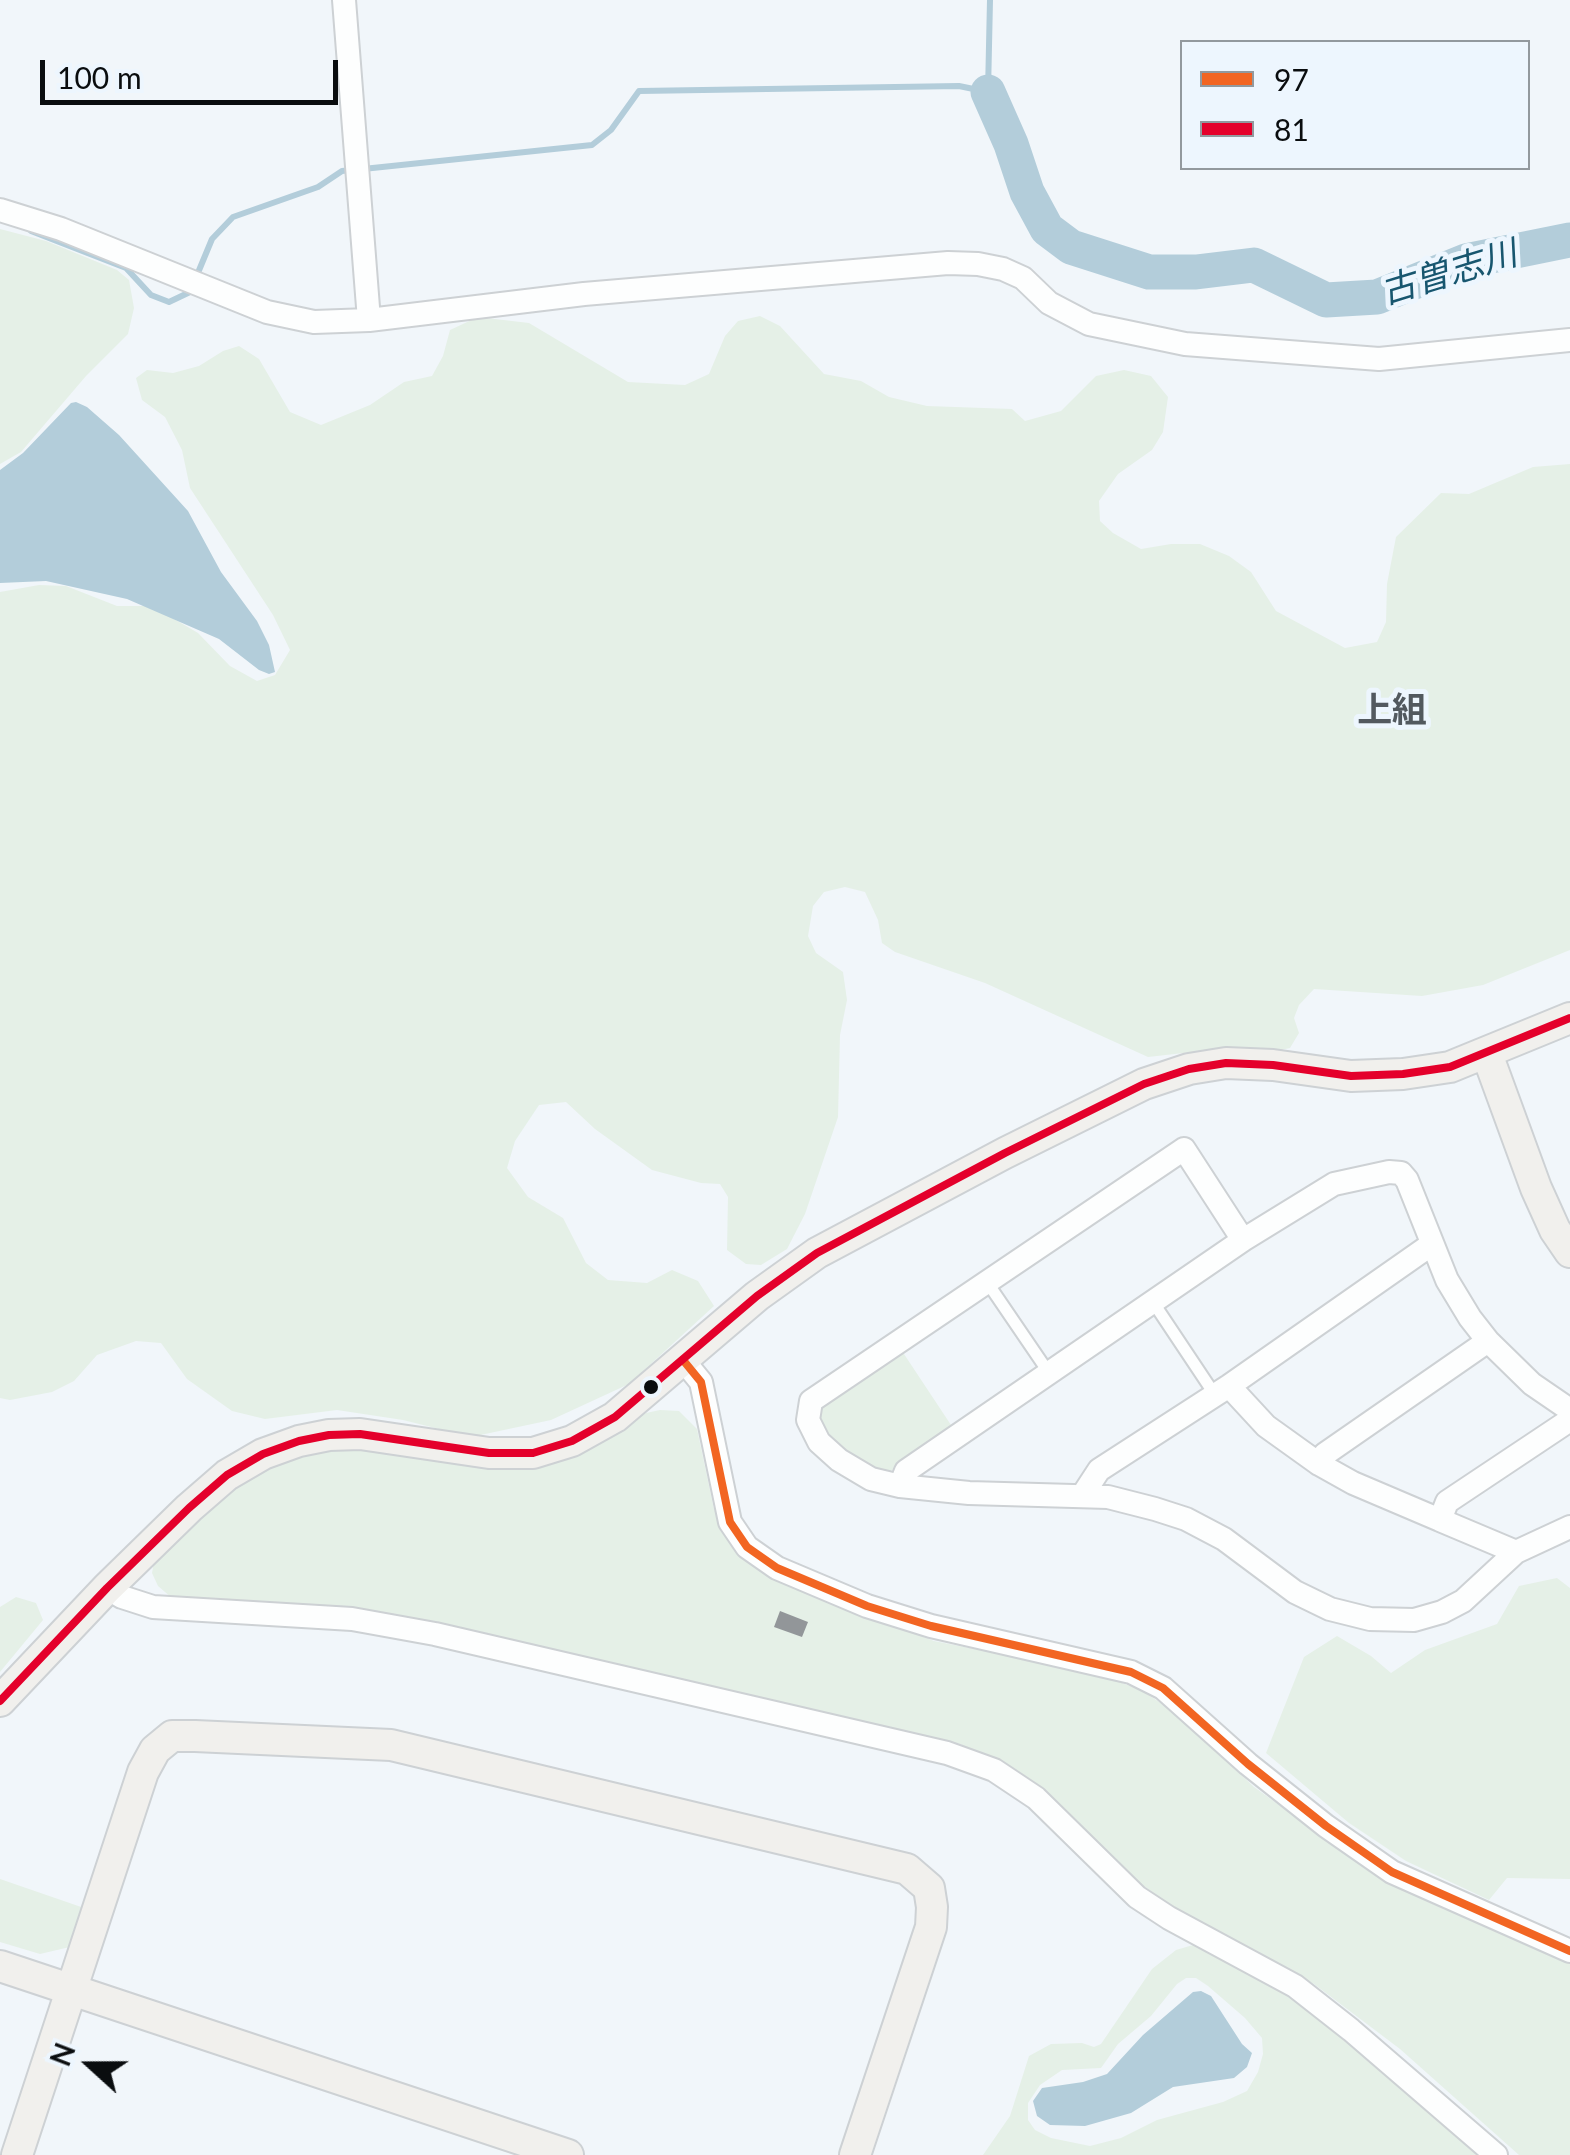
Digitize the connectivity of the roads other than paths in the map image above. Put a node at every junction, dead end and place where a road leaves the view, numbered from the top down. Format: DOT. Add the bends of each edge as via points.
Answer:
graph roads {
  1 [pos="344,0"];
  2 [pos="0,210"];
  3 [pos="369,320"];
  4 [pos="1570,340"];
  5 [pos="1570,1018"];
  6 [pos="1487,1054"];
  7 [pos="1243,1240"];
  8 [pos="1432,1244"];
  9 [pos="1570,1252"];
  10 [pos="987,1282"];
  11 [pos="1153,1302"];
  12 [pos="1488,1341"];
  13 [pos="683,1360"];
  14 [pos="1049,1373"];
  15 [pos="1222,1391"];
  16 [pos="1570,1410"];
  17 [pos="1570,1420"];
  18 [pos="1319,1464"];
  19 [pos="900,1486"];
  20 [pos="1082,1496"];
  21 [pos="1440,1520"];
  22 [pos="1570,1527"];
  23 [pos="1516,1552"];
  24 [pos="107,1588"];
  25 [pos="0,1701"];
  26 [pos="1570,1951"];
  27 [pos="0,1966"];
  28 [pos="70,1990"];
  29 [pos="17,2155"];
  30 [pos="568,2155"];
  31 [pos="855,2155"];
  32 [pos="1496,2155"];
  1 -- 3 [label="street"];
  2 -- 3 [label="street" via="267,312 314,322"];
  3 -- 4 [label="street" via="948,263 1023,278 1049,303 1089,324 1185,344 1379,359"];
  5 -- 6 [label="street"];
  6 -- 9 [label="street" via="1536,1188"];
  6 -- 13 [label="street" via="1450,1067 1386,1075 1226,1063 1144,1084 817,1253"];
  7 -- 8 [label="street" via="1334,1184 1396,1172 1408,1180"];
  7 -- 10 [label="street" via="1184,1149"];
  7 -- 11 [label="street"];
  8 -- 12 [label="street" via="1446,1280"];
  8 -- 15 [label="street"];
  10 -- 14 [label="lane"];
  10 -- 19 [label="street" via="811,1401 808,1420 819,1442 871,1478"];
  11 -- 14 [label="street"];
  11 -- 15 [label="lane"];
  12 -- 16 [label="street"];
  12 -- 18 [label="street"];
  13 -- 24 [label="street" via="615,1417 532,1453 360,1434 299,1440 263,1454 227,1475"];
  13 -- 26 [label="street" via="700,1382 730,1522 747,1547 777,1568 931,1626 1130,1672 1163,1688 1264,1777 1392,1872"];
  14 -- 19 [label="street" via="906,1471"];
  15 -- 18 [label="street"];
  15 -- 20 [label="street" via="1100,1470"];
  17 -- 21 [label="street" via="1447,1502"];
  18 -- 21 [label="street"];
  19 -- 20 [label="street"];
  20 -- 23 [label="street" via="1186,1519 1295,1592 1370,1620 1442,1612"];
  21 -- 23 [label="street"];
  22 -- 23 [label="street"];
  24 -- 25 [label="street"];
  24 -- 32 [label="street" via="153,1606 352,1619 436,1634 947,1753 994,1770 1036,1798 1137,1897 1295,1986"];
  27 -- 28 [label="street"];
  28 -- 29 [label="street"];
  28 -- 30 [label="street"];
  28 -- 31 [label="street" via="143,1772 172,1736 391,1745 906,1869 928,1888 931,1926"];
}
